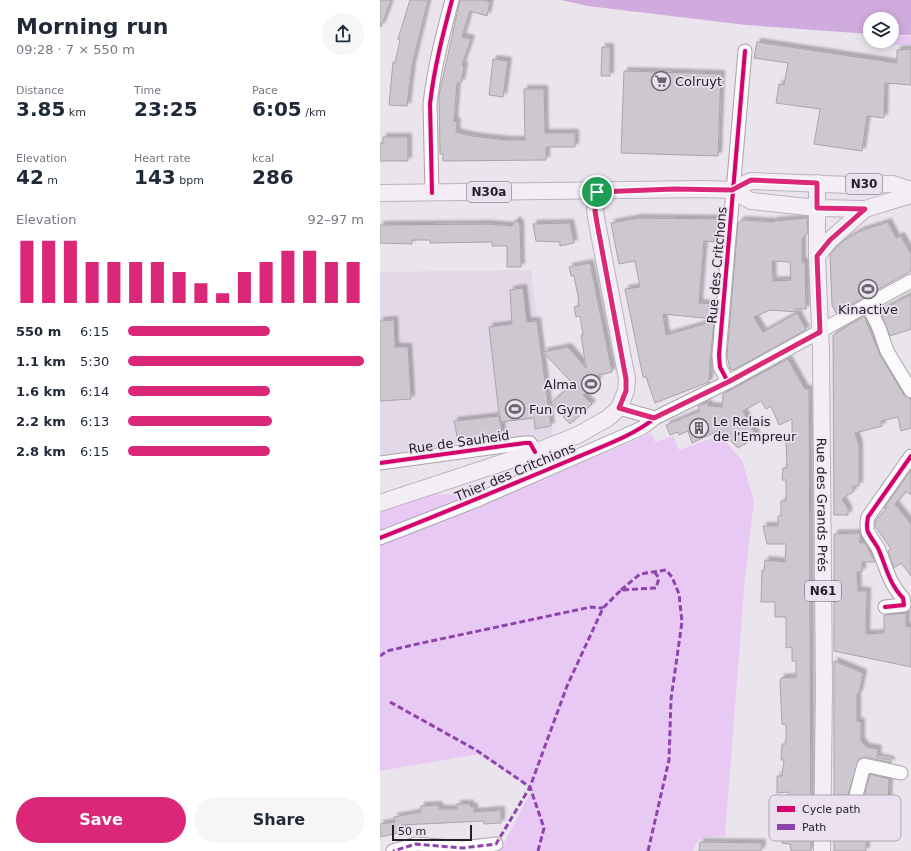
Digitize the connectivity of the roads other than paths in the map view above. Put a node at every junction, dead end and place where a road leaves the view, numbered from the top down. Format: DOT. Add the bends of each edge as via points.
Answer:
graph roads {
  1 [pos="452,0"];
  2 [pos="746,51"];
  3 [pos="817,183"];
  4 [pos="732,190"];
  5 [pos="911,190"];
  6 [pos="597,192"];
  7 [pos="432,193"];
  8 [pos="380,194"];
  9 [pos="911,195"];
  10 [pos="817,208"];
  11 [pos="865,209"];
  12 [pos="817,256"];
  13 [pos="911,281"];
  14 [pos="868,305"];
  15 [pos="820,332"];
  16 [pos="728,382"];
  17 [pos="911,391"];
  18 [pos="619,408"];
  19 [pos="654,418"];
  20 [pos="535,452"];
  21 [pos="911,456"];
  22 [pos="380,463"];
  23 [pos="380,503"];
  24 [pos="380,538"];
  25 [pos="885,607"];
  26 [pos="901,773"];
  27 [pos="823,795"];
  28 [pos="856,795"];
  29 [pos="822,841"];
  30 [pos="496,844"];
  31 [pos="393,851"];
  32 [pos="822,851"];
  1 -- 7 [label="street" via="437,55 430,104"];
  2 -- 4 [label="street, Rue des Critchons" via="736,171"];
  3 -- 4 [label="main road, N30" via="751,180"];
  3 -- 5 [label="main road, N30" via="893,184"];
  3 -- 10 [label="main road, Rue des Grands Prés"];
  4 -- 6 [label="main road, N30"];
  4 -- 10 [label="main road, N30" via="751,201"];
  4 -- 16 [label="street, Rue des Critchons" via="733,210 719,355 720,367"];
  6 -- 7 [label="main road, N30a"];
  6 -- 18 [label="main road" via="595,211 626,379 626,391"];
  7 -- 8 [label="main road, N30a"];
  9 -- 11 [label="main road, N30"];
  10 -- 11 [label="main road, N30"];
  10 -- 12 [label="main road, Rue des Grands Prés / N61"];
  11 -- 12 [label="main road" via="830,240"];
  12 -- 15 [label="main road, Rue des Grands Prés / N61"];
  13 -- 14 [label="street, Thier des Critchions"];
  14 -- 15 [label="street, Thier des Critchions"];
  14 -- 17 [label="street" via="887,351"];
  15 -- 16 [label="street, Thier des Critchions"];
  15 -- 27 [label="main road, Rue des Grands Prés / N61"];
  16 -- 19 [label="street, Thier des Critchions"];
  18 -- 19 [label="street"];
  18 -- 20 [label="main road" via="608,418 573,438"];
  19 -- 24 [label="street, Thier des Critchions" via="642,428 616,440"];
  20 -- 22 [label="street, Rue de Sauheid" via="530,443 525,443"];
  20 -- 23 [label="main road"];
  21 -- 25 [label="street" via="868,517 868,532 878,548 896,590 903,598 904,605"];
  26 -- 28 [label="street" via="864,765"];
  29 -- 32 [label="main road, Rue des Grands Prés / N61"];
  30 -- 31 [label="street" via="463,848 416,844"];
}
